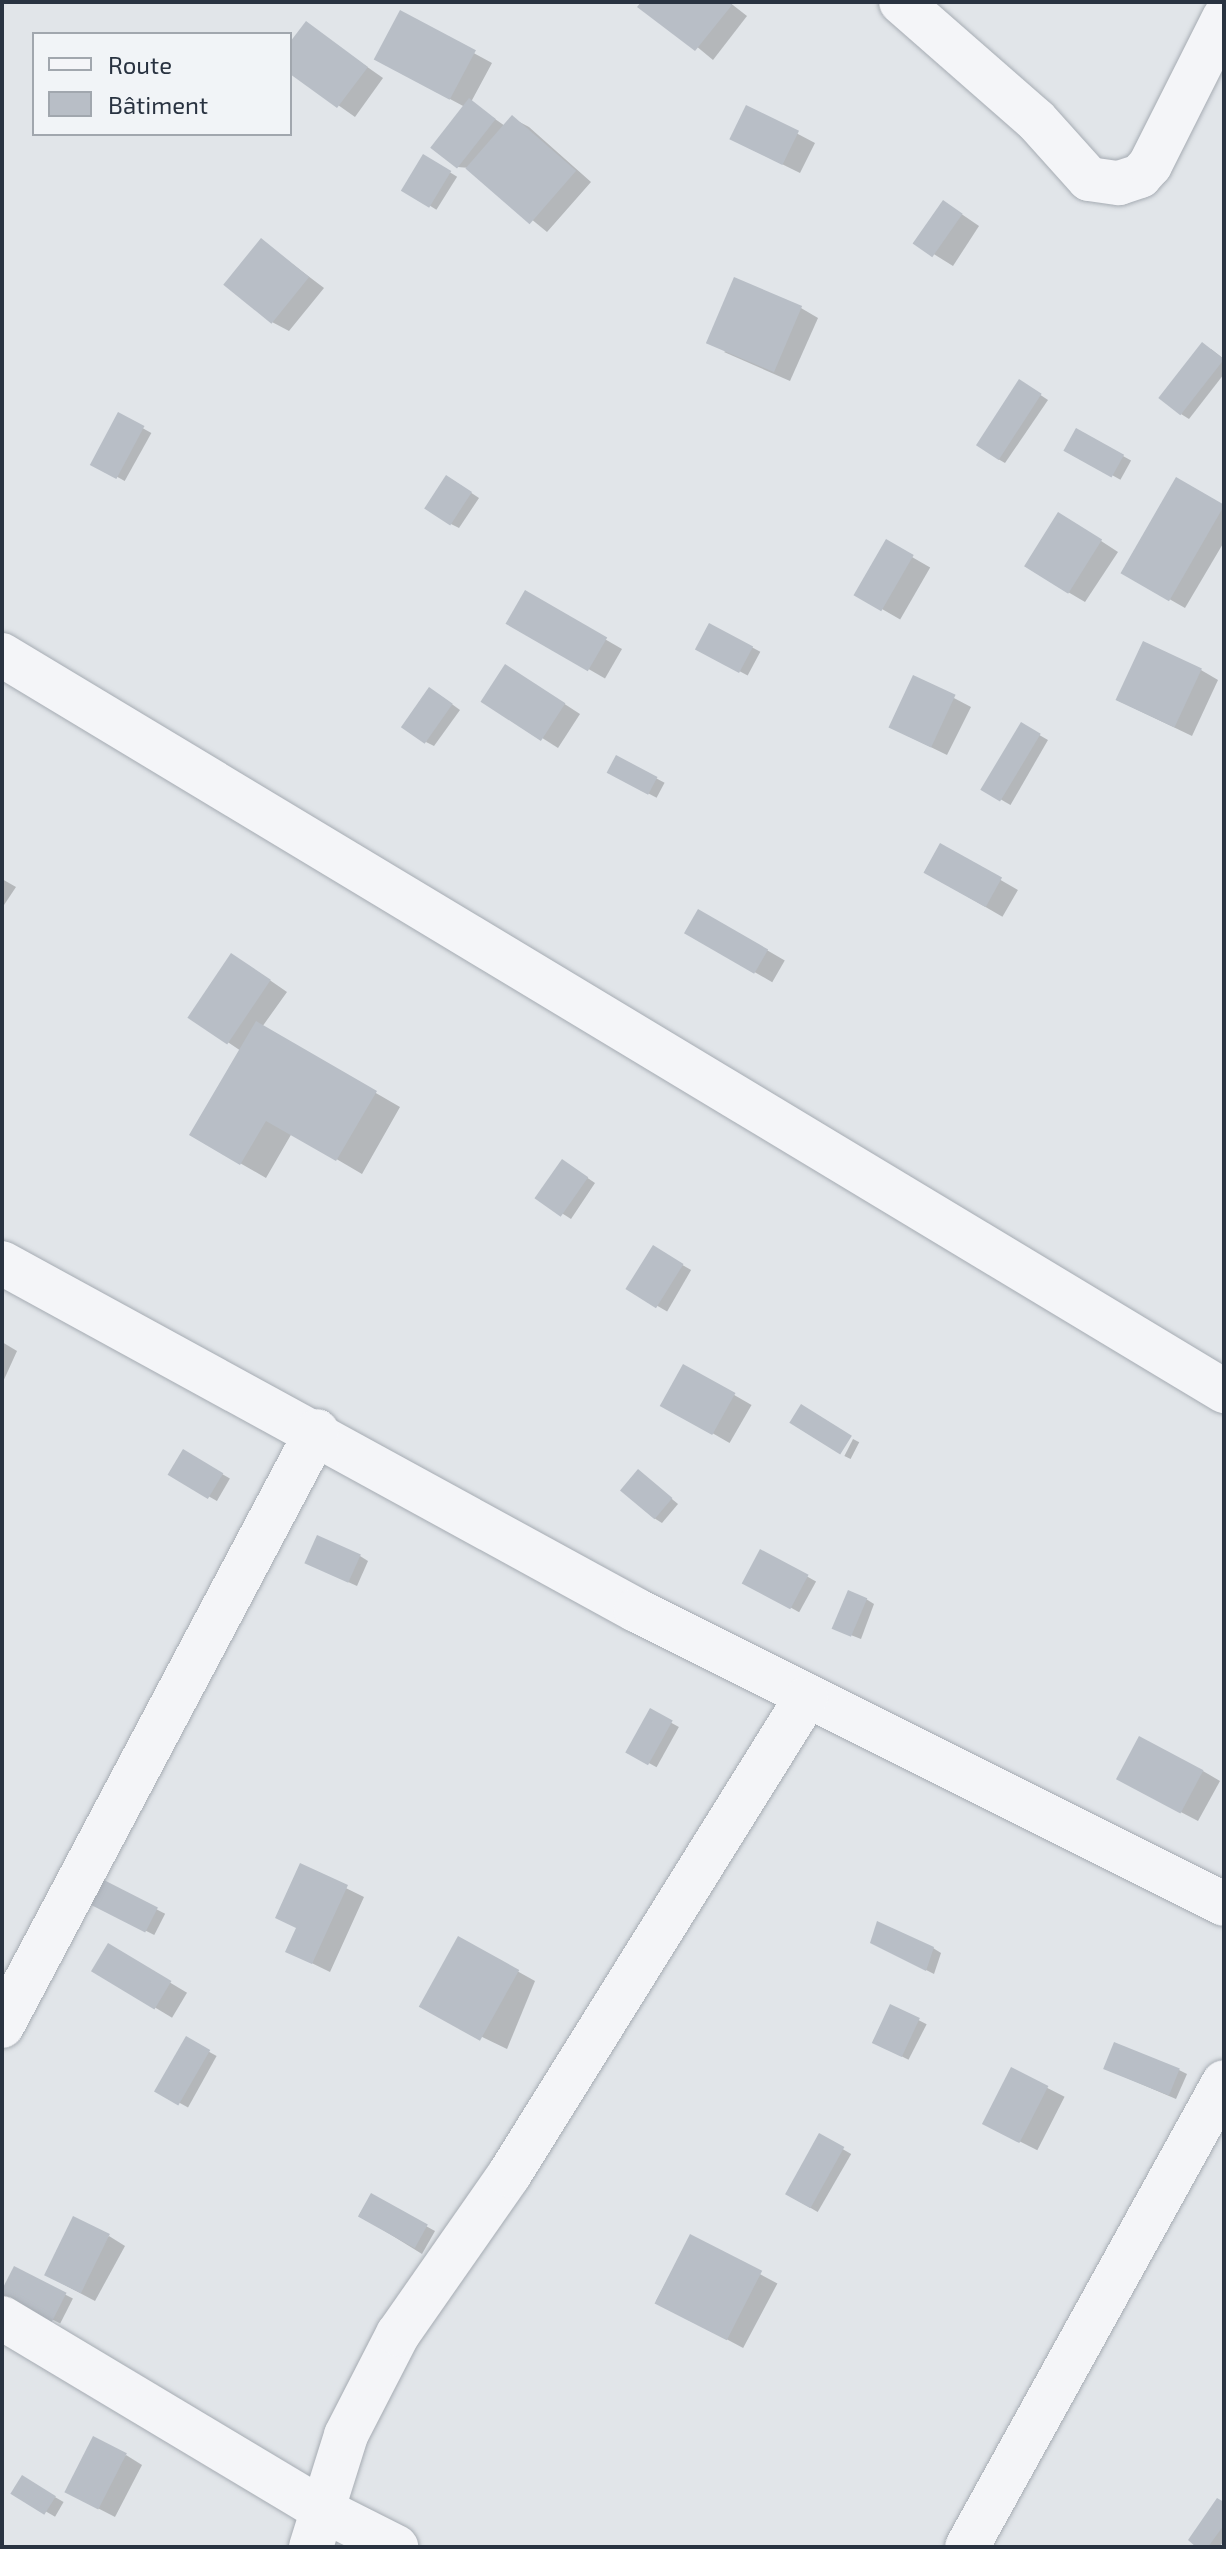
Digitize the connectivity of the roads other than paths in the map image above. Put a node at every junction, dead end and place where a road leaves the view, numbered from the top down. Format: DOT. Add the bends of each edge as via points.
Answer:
graph roads {
  1 [pos="901,2"];
  2 [pos="1224,18"];
  3 [pos="2,655"];
  4 [pos="2,1263"];
  5 [pos="1224,1391"];
  6 [pos="317,1431"];
  7 [pos="806,1698"];
  8 [pos="1224,1904"];
  9 [pos="2,2026"];
  10 [pos="1224,2082"];
  11 [pos="2,2318"];
  12 [pos="318,2529"];
  13 [pos="396,2547"];
  14 [pos="967,2547"];
  1 -- 2 [label="street" via="1036,120 1089,179 1119,183 1140,176 1150,165"];
  3 -- 5 [label="street"];
  4 -- 6 [label="street"];
  6 -- 7 [label="street" via="636,1610"];
  6 -- 9 [label="street"];
  7 -- 8 [label="street"];
  7 -- 12 [label="street" via="509,2175 398,2334 346,2435"];
  10 -- 14 [label="street"];
  11 -- 12 [label="street"];
  12 -- 13 [label="street"];
}
